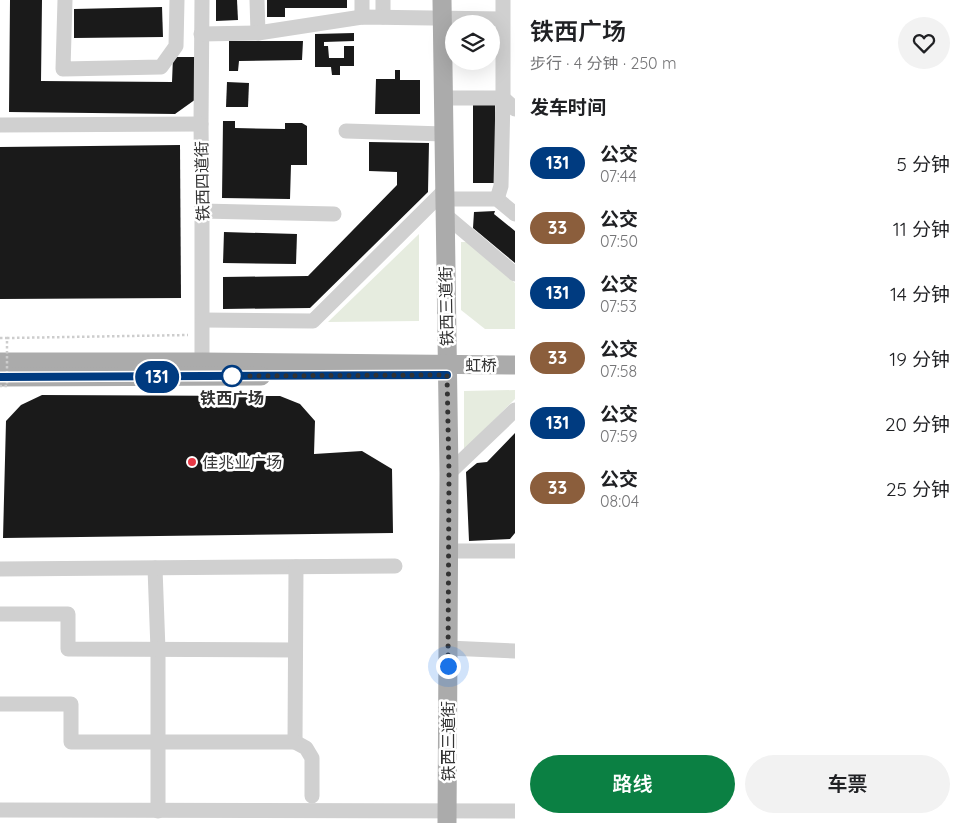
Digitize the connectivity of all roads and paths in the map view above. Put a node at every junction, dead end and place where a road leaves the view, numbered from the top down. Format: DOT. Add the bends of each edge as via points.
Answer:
graph roads {
  1 [pos="65,0"];
  2 [pos="176,0"];
  3 [pos="202,0"];
  4 [pos="257,0"];
  5 [pos="362,0"];
  6 [pos="383,0"];
  7 [pos="503,0"];
  8 [pos="442,9"];
  9 [pos="362,17"];
  10 [pos="383,17"];
  11 [pos="502,19"];
  12 [pos="258,33"];
  13 [pos="202,34"];
  14 [pos="508,51"];
  15 [pos="443,98"];
  16 [pos="503,98"];
  17 [pos="515,109"];
  18 [pos="200,124"];
  19 [pos="0,125"];
  20 [pos="346,132"];
  21 [pos="444,134"];
  22 [pos="504,189"];
  23 [pos="445,201"];
  24 [pos="202,211"];
  25 [pos="334,214"];
  26 [pos="515,214"];
  27 [pos="515,274"];
  28 [pos="203,328"];
  29 [pos="0,338"];
  30 [pos="7,338"];
  31 [pos="0,362"];
  32 [pos="202,362"];
  33 [pos="515,365"];
  34 [pos="447,370"];
  35 [pos="0,377"];
  36 [pos="0,386"];
  37 [pos="515,410"];
  38 [pos="449,473"];
  39 [pos="448,550"];
  40 [pos="515,551"];
  41 [pos="395,566"];
  42 [pos="296,567"];
  43 [pos="156,568"];
  44 [pos="0,569"];
  45 [pos="0,614"];
  46 [pos="448,648"];
  47 [pos="158,650"];
  48 [pos="295,650"];
  49 [pos="515,651"];
  50 [pos="0,704"];
  51 [pos="158,742"];
  52 [pos="295,742"];
  53 [pos="312,796"];
  54 [pos="0,810"];
  55 [pos="158,810"];
  56 [pos="515,811"];
  57 [pos="299,817"];
  58 [pos="447,817"];
  1 -- 2 [label="street" via="63,69 161,67 176,46"];
  3 -- 13 [label="street, 铁西四道街"];
  4 -- 12 [label="street"];
  5 -- 9 [label="street"];
  6 -- 10 [label="street"];
  7 -- 11 [label="street"];
  8 -- 10 [label="street"];
  8 -- 11 [label="street"];
  8 -- 15 [label="main road, 铁西三道街"];
  9 -- 10 [label="street"];
  9 -- 12 [label="street"];
  11 -- 14 [label="street"];
  12 -- 13 [label="street"];
  13 -- 18 [label="street, 铁西四道街"];
  14 -- 16 [label="street"];
  15 -- 16 [label="street"];
  15 -- 21 [label="main road, 铁西三道街"];
  16 -- 17 [label="street"];
  16 -- 22 [label="street"];
  18 -- 19 [label="street"];
  18 -- 24 [label="street, 铁西四道街"];
  20 -- 21 [label="street"];
  21 -- 23 [label="main road, 铁西三道街"];
  22 -- 23 [label="street"];
  22 -- 26 [label="street"];
  23 -- 27 [label="street"];
  23 -- 28 [label="street" via="313,321"];
  23 -- 34 [label="main road, 铁西三道街"];
  24 -- 25 [label="street"];
  24 -- 28 [label="street, 铁西四道街"];
  28 -- 30 [label="path"];
  28 -- 32 [label="street, 铁西四道街"];
  29 -- 30 [label="path, bridge"];
  30 -- 36 [label="path, bridge" via="7,386"];
  31 -- 32 [label="main road"];
  32 -- 34 [label="main road"];
  33 -- 34 [label="main road, 虹桥"];
  34 -- 35 [label="main road"];
  34 -- 38 [label="main road, 铁西三道街"];
  37 -- 38 [label="street"];
  38 -- 39 [label="main road, 铁西三道街"];
  39 -- 40 [label="street"];
  39 -- 46 [label="main road, 铁西三道街"];
  41 -- 42 [label="street"];
  42 -- 43 [label="street"];
  42 -- 48 [label="street"];
  43 -- 44 [label="street"];
  43 -- 47 [label="street"];
  45 -- 47 [label="street" via="68,614 68,649"];
  46 -- 49 [label="street"];
  46 -- 58 [label="main road, 铁西三道街"];
  47 -- 48 [label="street"];
  47 -- 51 [label="street"];
  48 -- 52 [label="street"];
  50 -- 51 [label="street" via="71,704 71,742"];
  51 -- 52 [label="street"];
  51 -- 55 [label="street"];
  52 -- 53 [label="street" via="306,748 312,758"];
  54 -- 55 [label="street"];
  55 -- 57 [label="street"];
  56 -- 58 [label="street"];
  57 -- 58 [label="street"];
}
